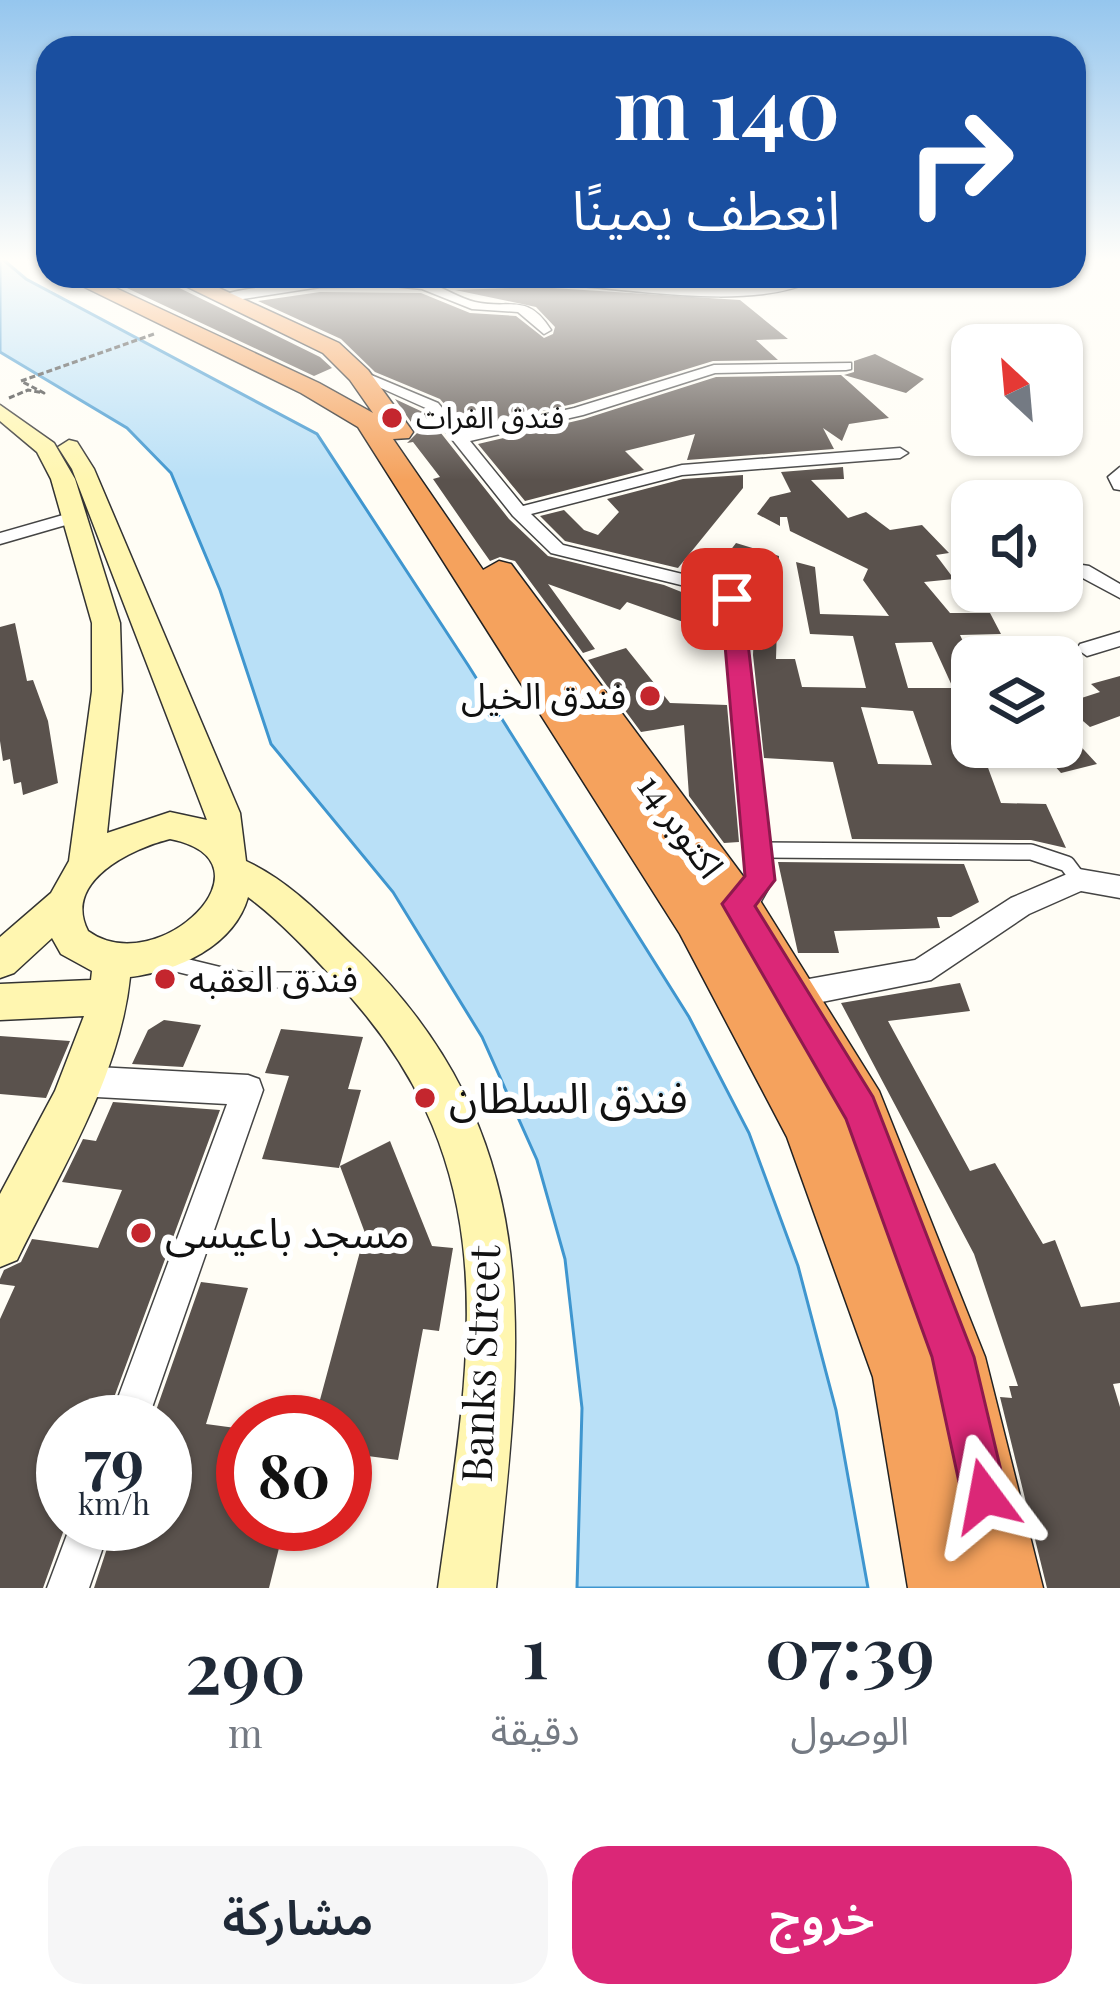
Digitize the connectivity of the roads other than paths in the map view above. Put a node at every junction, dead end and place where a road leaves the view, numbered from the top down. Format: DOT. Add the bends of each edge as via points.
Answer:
graph roads {
  1 [pos="173,331"];
  2 [pos="295,331"];
  3 [pos="845,366"];
  4 [pos="358,375"];
  5 [pos="310,388"];
  6 [pos="8,396"];
  7 [pos="462,438"];
  8 [pos="900,453"];
  9 [pos="1120,472"];
  10 [pos="1120,485"];
  11 [pos="519,512"];
  12 [pos="76,516"];
  13 [pos="0,539"];
  14 [pos="1083,572"];
  15 [pos="1120,592"];
  16 [pos="1120,639"];
  17 [pos="1087,649"];
  18 [pos="758,850"];
  19 [pos="232,862"];
  20 [pos="86,864"];
  21 [pos="1079,880"];
  22 [pos="1120,887"];
  23 [pos="64,904"];
  24 [pos="717,912"];
  25 [pos="0,961"];
  26 [pos="126,972"];
  27 [pos="363,980"];
  28 [pos="792,995"];
  29 [pos="0,1002"];
  30 [pos="78,1081"];
  31 [pos="0,1243"];
  32 [pos="138,1395"];
  33 [pos="81,1551"];
  34 [pos="68,1588"];
  35 [pos="467,1588"];
  36 [pos="945,1588"];
  37 [pos="1006,1588"];
  1 -- 5 [label="highway"];
  2 -- 4 [label="highway, 14 اكتوبر" via="331,348"];
  3 -- 7 [label="street" via="714,369"];
  4 -- 5 [label="highway"];
  4 -- 7 [label="street" via="419,398"];
  4 -- 24 [label="highway, 14 اكتوبر"];
  5 -- 24 [label="highway" via="368,422"];
  6 -- 12 [label="main road" via="46,448"];
  6 -- 19 [label="main road" via="46,422 83,469 223,813"];
  7 -- 11 [label="street"];
  8 -- 11 [label="street" via="682,470"];
  9 -- 10 [label="street"];
  11 -- 18 [label="street" via="557,549 732,599"];
  12 -- 13 [label="street"];
  12 -- 20 [label="main road" via="110,648"];
  14 -- 15 [label="street"];
  16 -- 17 [label="street"];
  18 -- 21 [label="lane" via="1031,852 1067,864"];
  18 -- 24 [label="street" via="760,880"];
  19 -- 20 [label="main road" via="204,831 165,826 122,838"];
  19 -- 26 [label="main road" via="221,914 179,948"];
  19 -- 27 [label="main road, Banks Street"];
  20 -- 23 [label="main road"];
  21 -- 22 [label="street"];
  21 -- 28 [label="street" via="1020,906 921,971"];
  23 -- 25 [label="main road"];
  23 -- 26 [label="main road" via="76,944"];
  24 -- 28 [label="highway, 14 اكتوبر"];
  24 -- 36 [label="highway" via="810,1124 906,1377"];
  26 -- 27 [label="lane"];
  26 -- 29 [label="main road"];
  26 -- 30 [label="main road"];
  27 -- 35 [label="main road, Banks Street" via="432,1072 465,1141 487,1231 488,1336"];
  28 -- 37 [label="highway, 14 اكتوبر" via="860,1110 953,1357"];
  30 -- 31 [label="main road"];
  30 -- 32 [label="street" via="248,1090"];
  33 -- 34 [label="street"];
}
